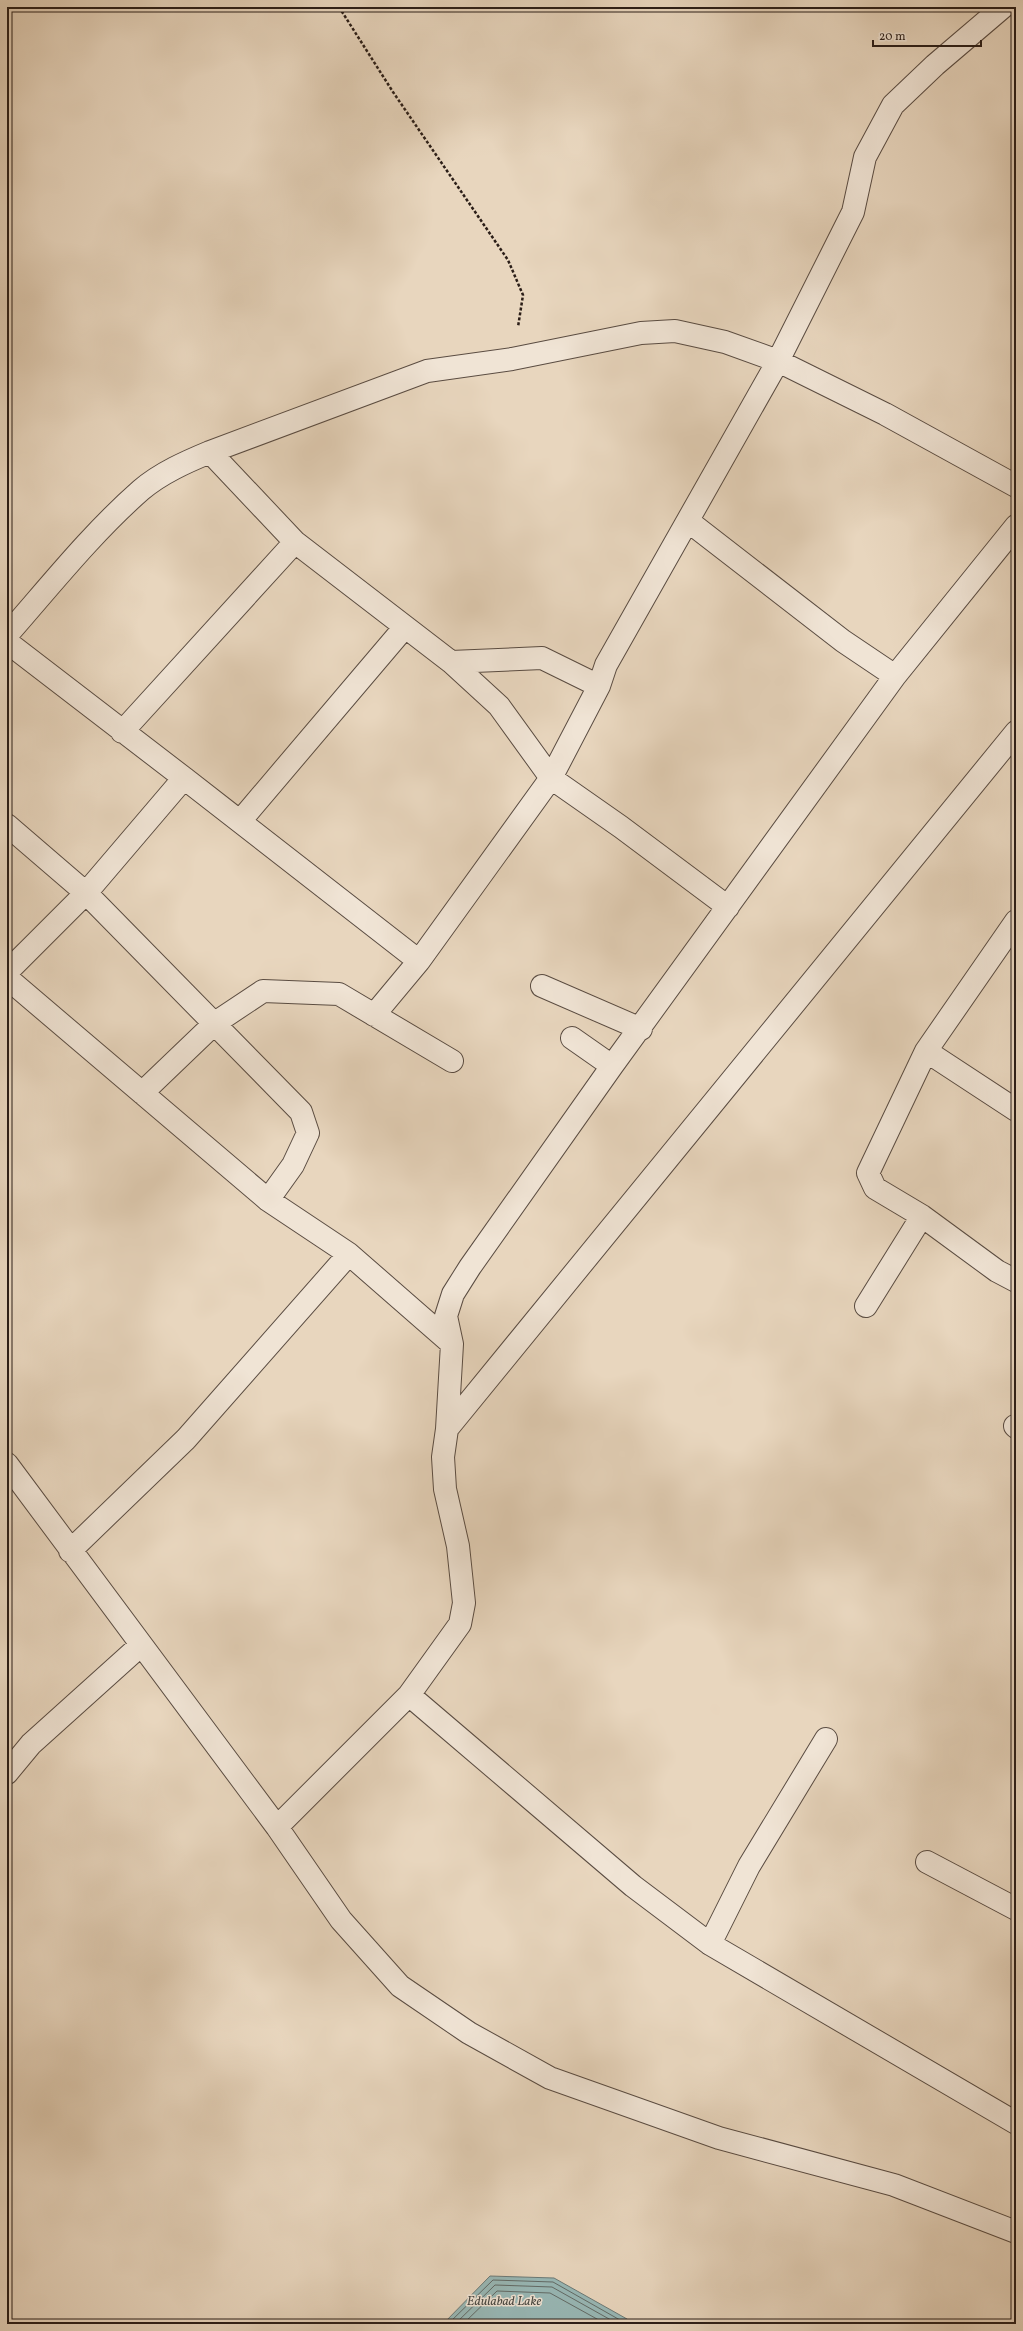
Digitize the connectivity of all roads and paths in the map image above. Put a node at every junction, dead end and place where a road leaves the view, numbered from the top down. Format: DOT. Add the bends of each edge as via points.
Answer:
graph roads {
  1 [pos="339,7"];
  2 [pos="1003,7"];
  3 [pos="512,358"];
  4 [pos="778,361"];
  5 [pos="210,452"];
  6 [pos="1016,486"];
  7 [pos="688,521"];
  8 [pos="1016,526"];
  9 [pos="295,542"];
  10 [pos="404,628"];
  11 [pos="7,636"];
  12 [pos="7,642"];
  13 [pos="451,662"];
  14 [pos="896,676"];
  15 [pos="599,686"];
  16 [pos="122,732"];
  17 [pos="1016,732"];
  18 [pos="184,778"];
  19 [pos="551,778"];
  20 [pos="241,820"];
  21 [pos="7,825"];
  22 [pos="86,893"];
  23 [pos="728,907"];
  24 [pos="1016,921"];
  25 [pos="419,961"];
  26 [pos="7,972"];
  27 [pos="7,978"];
  28 [pos="542,986"];
  29 [pos="374,1016"];
  30 [pos="215,1022"];
  31 [pos="641,1029"];
  32 [pos="572,1038"];
  33 [pos="926,1051"];
  34 [pos="452,1061"];
  35 [pos="612,1066"];
  36 [pos="142,1093"];
  37 [pos="1016,1110"];
  38 [pos="268,1200"];
  39 [pos="922,1216"];
  40 [pos="349,1254"];
  41 [pos="1016,1281"];
  42 [pos="866,1306"];
  43 [pos="452,1344"];
  44 [pos="447,1429"];
  45 [pos="7,1464"];
  46 [pos="70,1551"];
  47 [pos="141,1645"];
  48 [pos="409,1695"];
  49 [pos="826,1739"];
  50 [pos="7,1773"];
  51 [pos="277,1827"];
  52 [pos="927,1862"];
  53 [pos="1016,1909"];
  54 [pos="710,1944"];
  55 [pos="1016,2123"];
  56 [pos="1016,2232"];
  1 -- 3 [label="path" via="393,92 508,260 523,295"];
  2 -- 4 [label="street" via="893,105 865,157 853,212"];
  3 -- 4 [label="street" via="641,333 674,331 725,342"];
  3 -- 5 [label="street" via="427,371"];
  4 -- 6 [label="street" via="885,414"];
  4 -- 7 [label="street"];
  5 -- 9 [label="street"];
  5 -- 11 [label="street" via="177,466 142,489 108,522"];
  7 -- 14 [label="street" via="843,640"];
  7 -- 15 [label="street" via="606,665"];
  8 -- 14 [label="street"];
  9 -- 10 [label="street"];
  9 -- 16 [label="street"];
  10 -- 13 [label="street"];
  10 -- 20 [label="street"];
  12 -- 16 [label="street"];
  13 -- 15 [label="street" via="542,658"];
  13 -- 19 [label="street" via="499,706"];
  14 -- 23 [label="street"];
  15 -- 19 [label="street"];
  16 -- 18 [label="street"];
  17 -- 44 [label="street"];
  18 -- 20 [label="street"];
  18 -- 22 [label="street"];
  19 -- 23 [label="street"];
  19 -- 25 [label="street"];
  20 -- 25 [label="street"];
  21 -- 22 [label="street"];
  22 -- 26 [label="street"];
  22 -- 30 [label="street"];
  23 -- 31 [label="street"];
  24 -- 33 [label="street"];
  25 -- 29 [label="street"];
  27 -- 36 [label="street"];
  28 -- 31 [label="street"];
  29 -- 30 [label="street" via="339,994 263,991"];
  29 -- 34 [label="street"];
  30 -- 36 [label="street"];
  30 -- 38 [label="street" via="302,1112 308,1133 293,1165"];
  31 -- 35 [label="street"];
  32 -- 35 [label="street"];
  33 -- 37 [label="street"];
  33 -- 39 [label="street" via="868,1172 875,1188"];
  35 -- 43 [label="street" via="453,1294 446,1316"];
  36 -- 38 [label="street"];
  38 -- 40 [label="street"];
  39 -- 41 [label="street" via="997,1271"];
  39 -- 42 [label="street"];
  40 -- 43 [label="street"];
  40 -- 46 [label="street" via="186,1439"];
  43 -- 44 [label="street"];
  44 -- 48 [label="street" via="443,1457 445,1489 458,1546 464,1603 460,1624"];
  45 -- 46 [label="street"];
  46 -- 47 [label="street"];
  47 -- 50 [label="street" via="31,1744"];
  47 -- 51 [label="street"];
  48 -- 51 [label="street"];
  48 -- 54 [label="street" via="633,1886"];
  49 -- 54 [label="street" via="749,1866"];
  51 -- 56 [label="street" via="341,1920 400,1986 469,2033 550,2078 719,2138 894,2185"];
  52 -- 53 [label="street"];
  54 -- 55 [label="street"];
}
